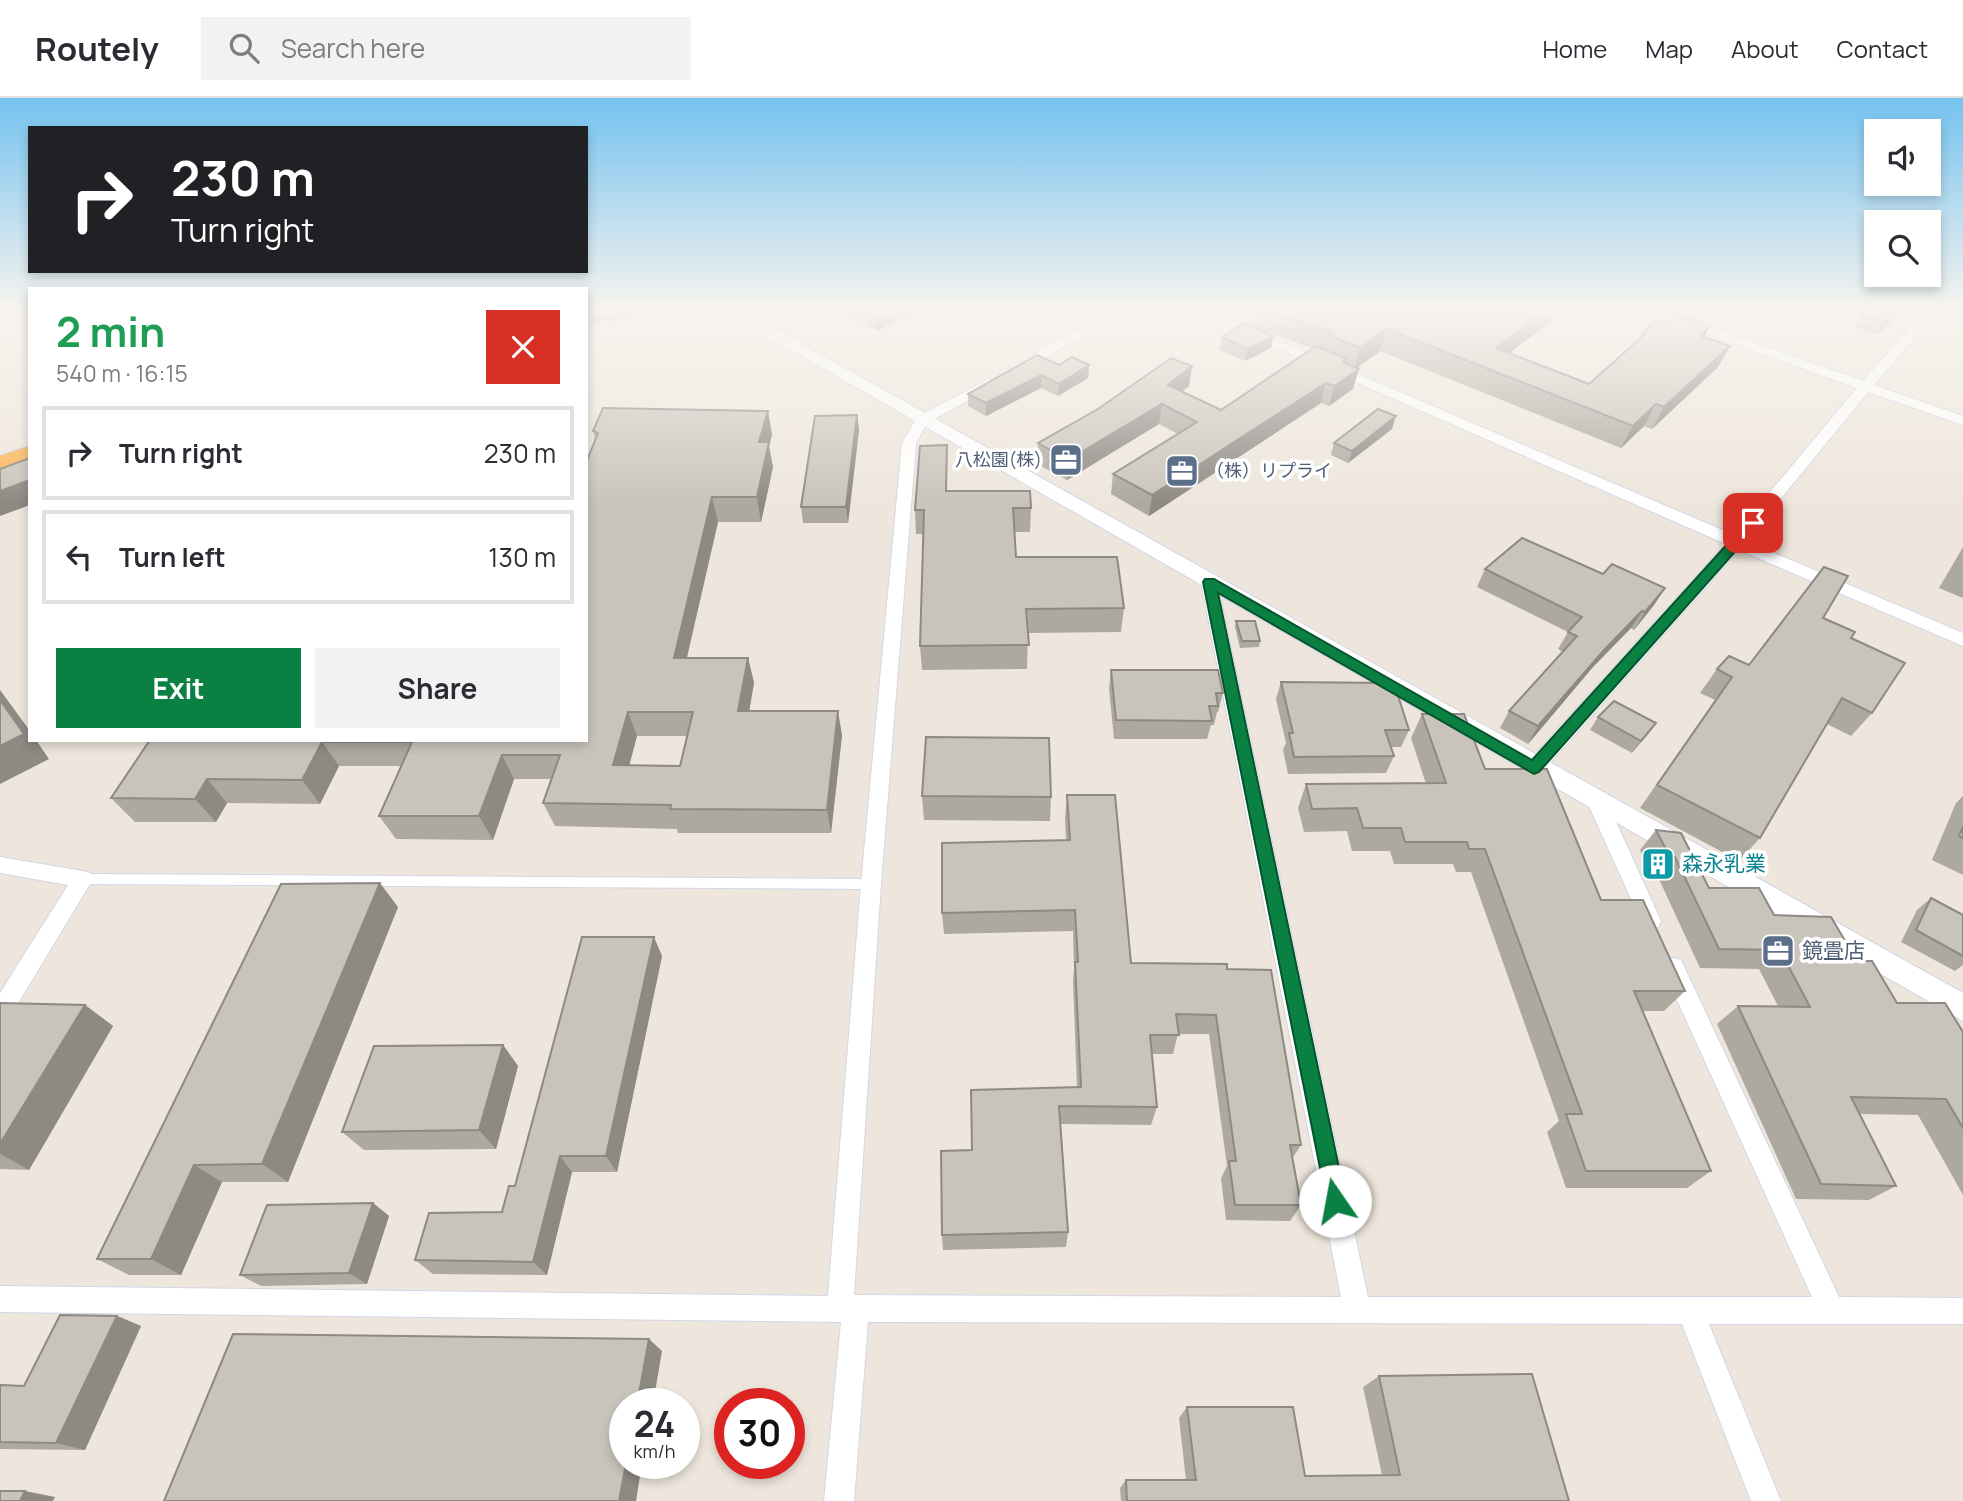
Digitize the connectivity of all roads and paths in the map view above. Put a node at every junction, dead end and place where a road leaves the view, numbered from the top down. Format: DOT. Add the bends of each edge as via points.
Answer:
graph roads {
  1 [pos="839,373"];
  2 [pos="1007,373"];
  3 [pos="1343,373"];
  4 [pos="1826,373"];
  5 [pos="1877,373"];
  6 [pos="1865,387"];
  7 [pos="922,420"];
  8 [pos="1963,421"];
  9 [pos="28,454"];
  10 [pos="0,464"];
  11 [pos="1737,542"];
  12 [pos="1209,582"];
  13 [pos="1963,640"];
  14 [pos="1534,768"];
  15 [pos="1598,804"];
  16 [pos="0,865"];
  17 [pos="83,879"];
  18 [pos="871,884"];
  19 [pos="1963,1008"];
  20 [pos="0,1013"];
  21 [pos="0,1298"];
  22 [pos="1357,1308"];
  23 [pos="848,1309"];
  24 [pos="1831,1310"];
  25 [pos="1963,1311"];
  26 [pos="1691,1312"];
  27 [pos="839,1501"];
  28 [pos="1766,1501"];
  1 -- 7 [label="street"];
  2 -- 7 [label="street"];
  3 -- 11 [label="street"];
  4 -- 6 [label="street"];
  5 -- 6 [label="street"];
  6 -- 8 [label="street"];
  6 -- 11 [label="street"];
  7 -- 12 [label="street"];
  7 -- 18 [label="street" via="909,443"];
  9 -- 10 [label="highway"];
  11 -- 13 [label="street"];
  11 -- 14 [label="street"];
  12 -- 14 [label="street"];
  12 -- 22 [label="street"];
  14 -- 15 [label="street"];
  15 -- 19 [label="street"];
  15 -- 24 [label="street"];
  16 -- 17 [label="street"];
  17 -- 18 [label="lane"];
  17 -- 20 [label="street"];
  18 -- 23 [label="street"];
  21 -- 23 [label="street"];
  22 -- 23 [label="street"];
  22 -- 26 [label="street"];
  23 -- 27 [label="street"];
  24 -- 25 [label="street"];
  24 -- 26 [label="street"];
  26 -- 28 [label="street"];
}
